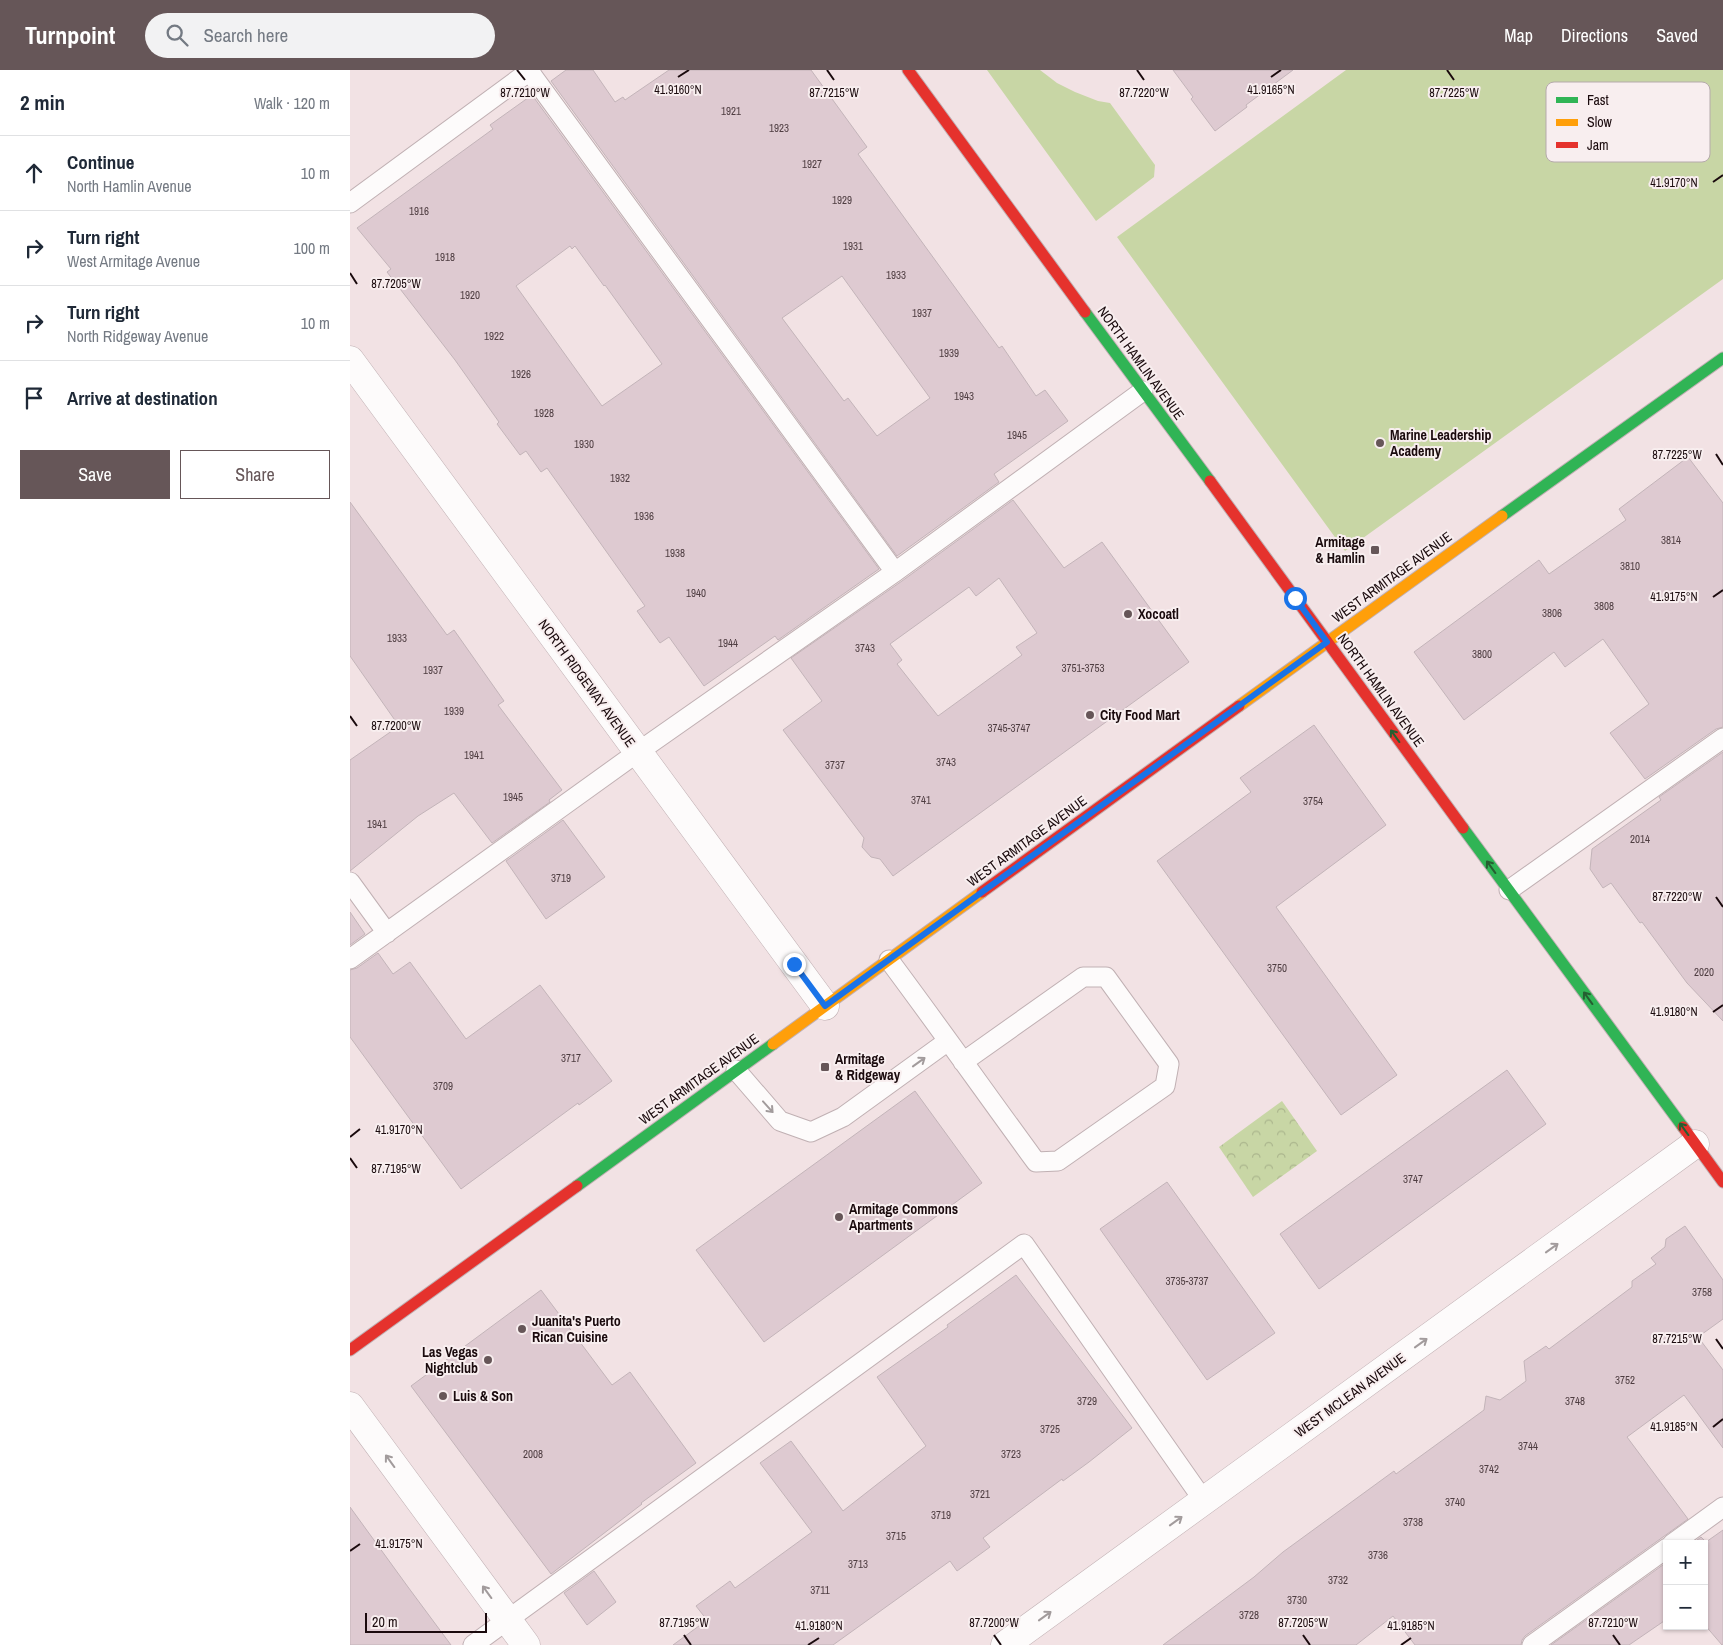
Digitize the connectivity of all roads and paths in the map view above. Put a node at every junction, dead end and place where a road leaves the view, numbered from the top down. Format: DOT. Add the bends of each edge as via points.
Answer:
graph roads {
  1 [pos="908,70"];
  2 [pos="530,71"];
  3 [pos="350,203"];
  4 [pos="1723,358"];
  5 [pos="350,360"];
  6 [pos="1143,391"];
  7 [pos="895,572"];
  8 [pos="1327,642"];
  9 [pos="1723,738"];
  10 [pos="638,752"];
  11 [pos="350,882"];
  12 [pos="1509,890"];
  13 [pos="387,933"];
  14 [pos="350,959"];
  15 [pos="889,960"];
  16 [pos="825,1006"];
  17 [pos="948,1041"];
  18 [pos="963,1062"];
  19 [pos="736,1070"];
  20 [pos="1695,1144"];
  21 [pos="1723,1182"];
  22 [pos="350,1350"];
  23 [pos="350,1406"];
  24 [pos="1204,1501"];
  25 [pos="1723,1507"];
  26 [pos="1678,1540"];
  27 [pos="1663,1551"];
  28 [pos="507,1620"];
  29 [pos="473,1645"];
  30 [pos="526,1645"];
  31 [pos="1005,1645"];
  32 [pos="1532,1645"];
  1 -- 6 [label="main road, NORTH HAMLIN AVENUE"];
  2 -- 3 [label="lane"];
  2 -- 7 [label="lane"];
  4 -- 8 [label="main road, WEST ARMITAGE AVENUE"];
  5 -- 10 [label="street, NORTH RIDGEWAY AVENUE"];
  6 -- 7 [label="lane"];
  6 -- 8 [label="main road, NORTH HAMLIN AVENUE"];
  7 -- 10 [label="lane"];
  12 -- 8 [label="main road, NORTH HAMLIN AVENUE, one-way"];
  8 -- 15 [label="main road, WEST ARMITAGE AVENUE"];
  9 -- 12 [label="lane"];
  10 -- 13 [label="lane"];
  10 -- 16 [label="street, NORTH RIDGEWAY AVENUE"];
  11 -- 13 [label="lane"];
  20 -- 12 [label="main road, NORTH HAMLIN AVENUE, one-way"];
  13 -- 14 [label="lane"];
  15 -- 16 [label="main road, WEST ARMITAGE AVENUE"];
  15 -- 17 [label="lane"];
  16 -- 19 [label="main road, WEST ARMITAGE AVENUE"];
  17 -- 18 [label="lane"];
  19 -- 17 [label="lane, one-way" via="780,1121 811,1132 844,1117"];
  18 -- 18 [label="lane" via="1036,1162 1058,1161 1165,1086 1169,1064 1106,977 1083,977"];
  19 -- 22 [label="main road, WEST ARMITAGE AVENUE"];
  20 -- 21 [label="main road, NORTH HAMLIN AVENUE"];
  24 -- 20 [label="street, WEST MCLEAN AVENUE, one-way"];
  28 -- 23 [label="street, one-way"];
  24 -- 28 [label="lane" via="1024,1244"];
  31 -- 24 [label="street, WEST MCLEAN AVENUE, one-way"];
  25 -- 26 [label="lane"];
  27 -- 32 [label="lane"];
  28 -- 29 [label="lane"];
  28 -- 30 [label="street"];
}
